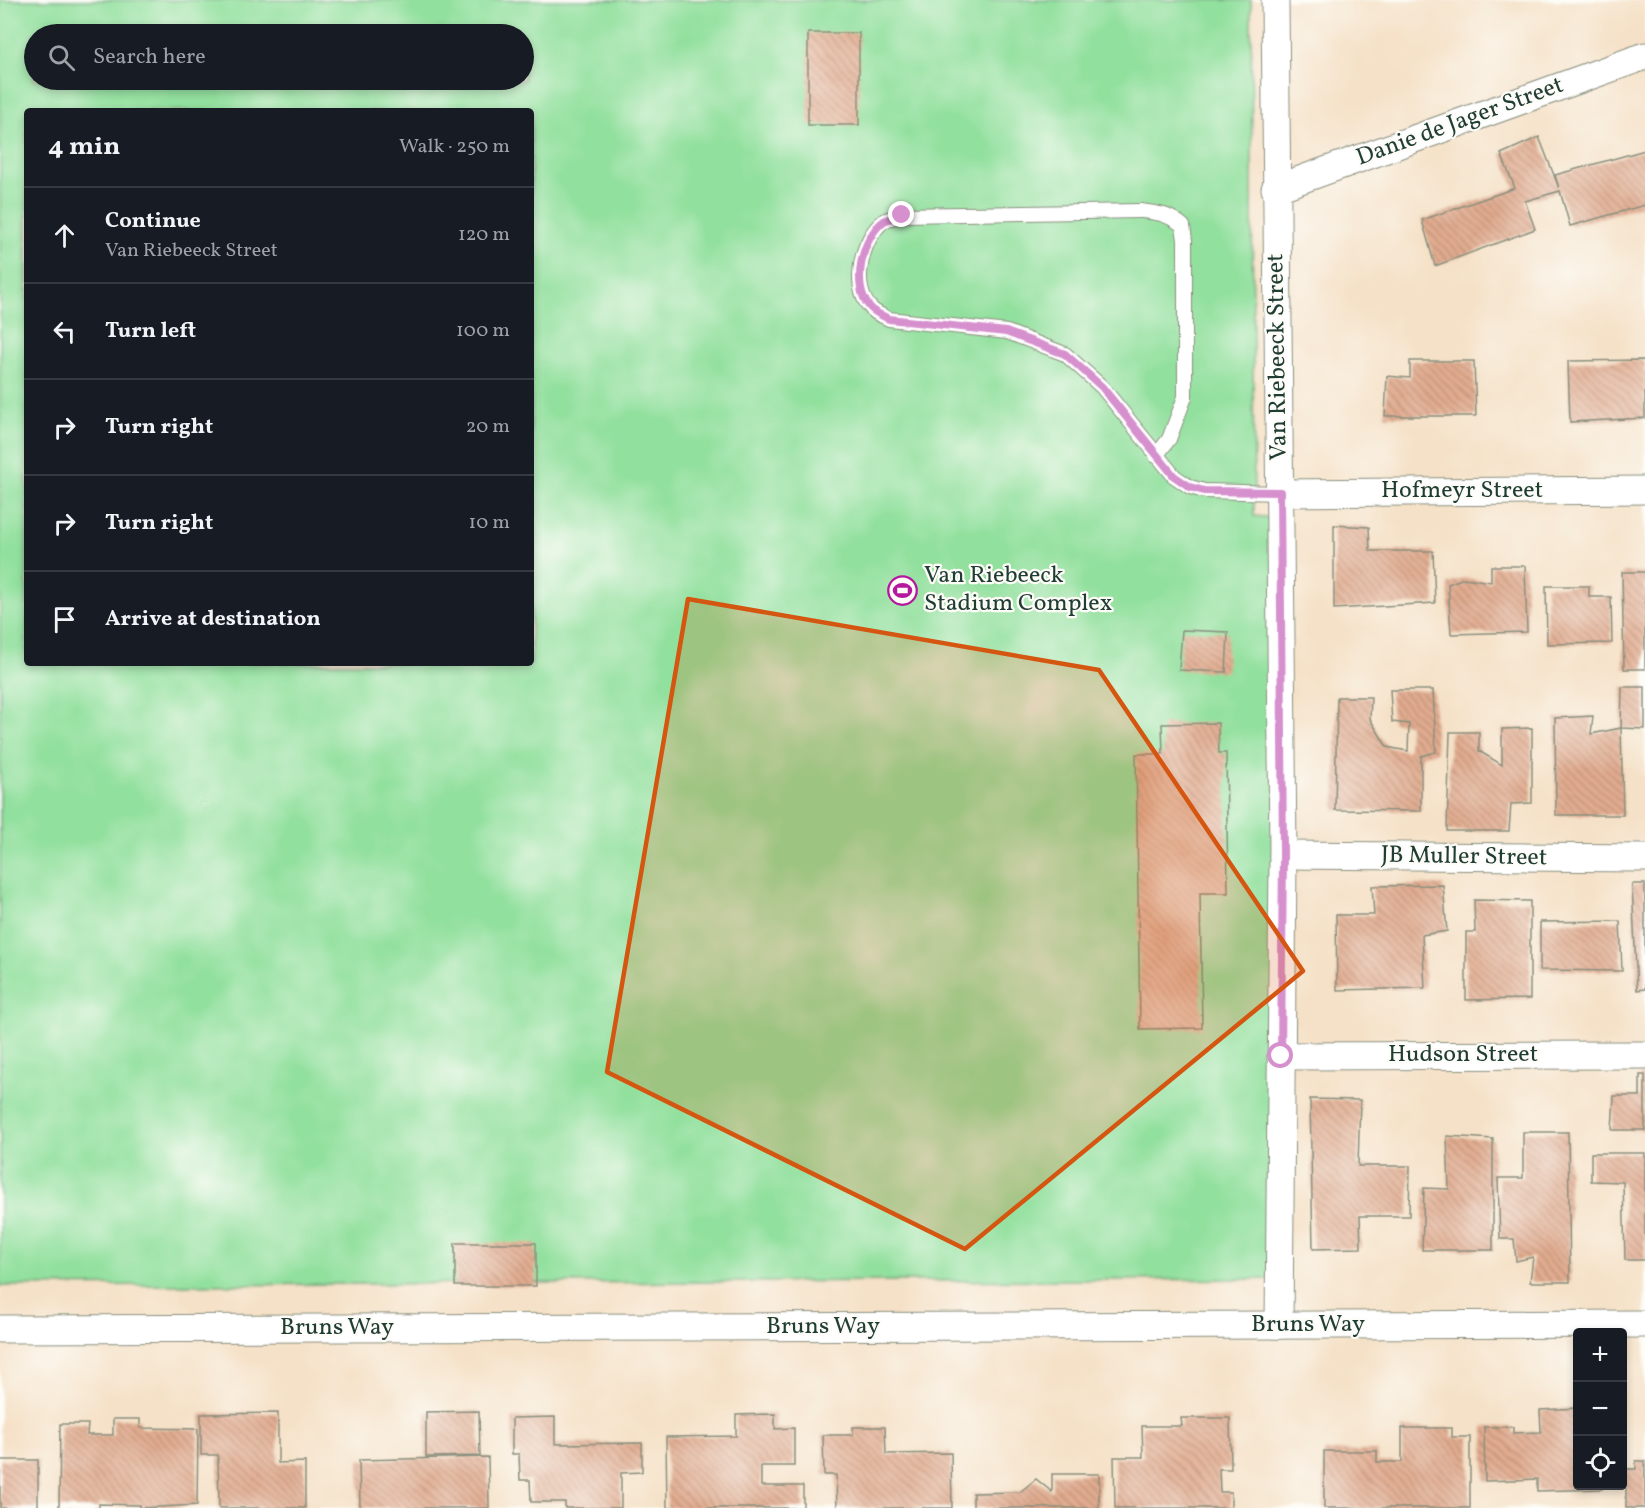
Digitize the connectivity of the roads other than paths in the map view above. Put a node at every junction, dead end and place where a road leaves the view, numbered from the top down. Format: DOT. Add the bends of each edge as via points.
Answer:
graph roads {
  1 [pos="1275,0"];
  2 [pos="1645,56"];
  3 [pos="1275,189"];
  4 [pos="1156,456"];
  5 [pos="1645,490"];
  6 [pos="1280,492"];
  7 [pos="1283,855"];
  8 [pos="1645,858"];
  9 [pos="1645,1055"];
  10 [pos="1281,1056"];
  11 [pos="1645,1324"];
  12 [pos="1279,1325"];
  13 [pos="0,1329"];
  1 -- 3 [label="street, Van Riebeeck Street"];
  2 -- 3 [label="street, Danie de Jager Street"];
  3 -- 6 [label="street, Van Riebeeck Street"];
  4 -- 4 [label="lane" via="1169,439 1185,397 1183,226 1167,214 1141,211 902,215 886,219 878,226 868,241 861,270 861,290 875,312 889,319 1006,332 1065,354 1102,387"];
  4 -- 6 [label="lane" via="1174,476 1204,491"];
  5 -- 6 [label="street, Hofmeyr Street"];
  6 -- 7 [label="street, Van Riebeeck Street"];
  7 -- 8 [label="street, JB Muller Street"];
  7 -- 10 [label="street, Van Riebeeck Street"];
  9 -- 10 [label="street, Hudson Street"];
  10 -- 12 [label="street, Van Riebeeck Street"];
  11 -- 12 [label="street, Bruns Way"];
  12 -- 13 [label="street, Bruns Way"];
}
